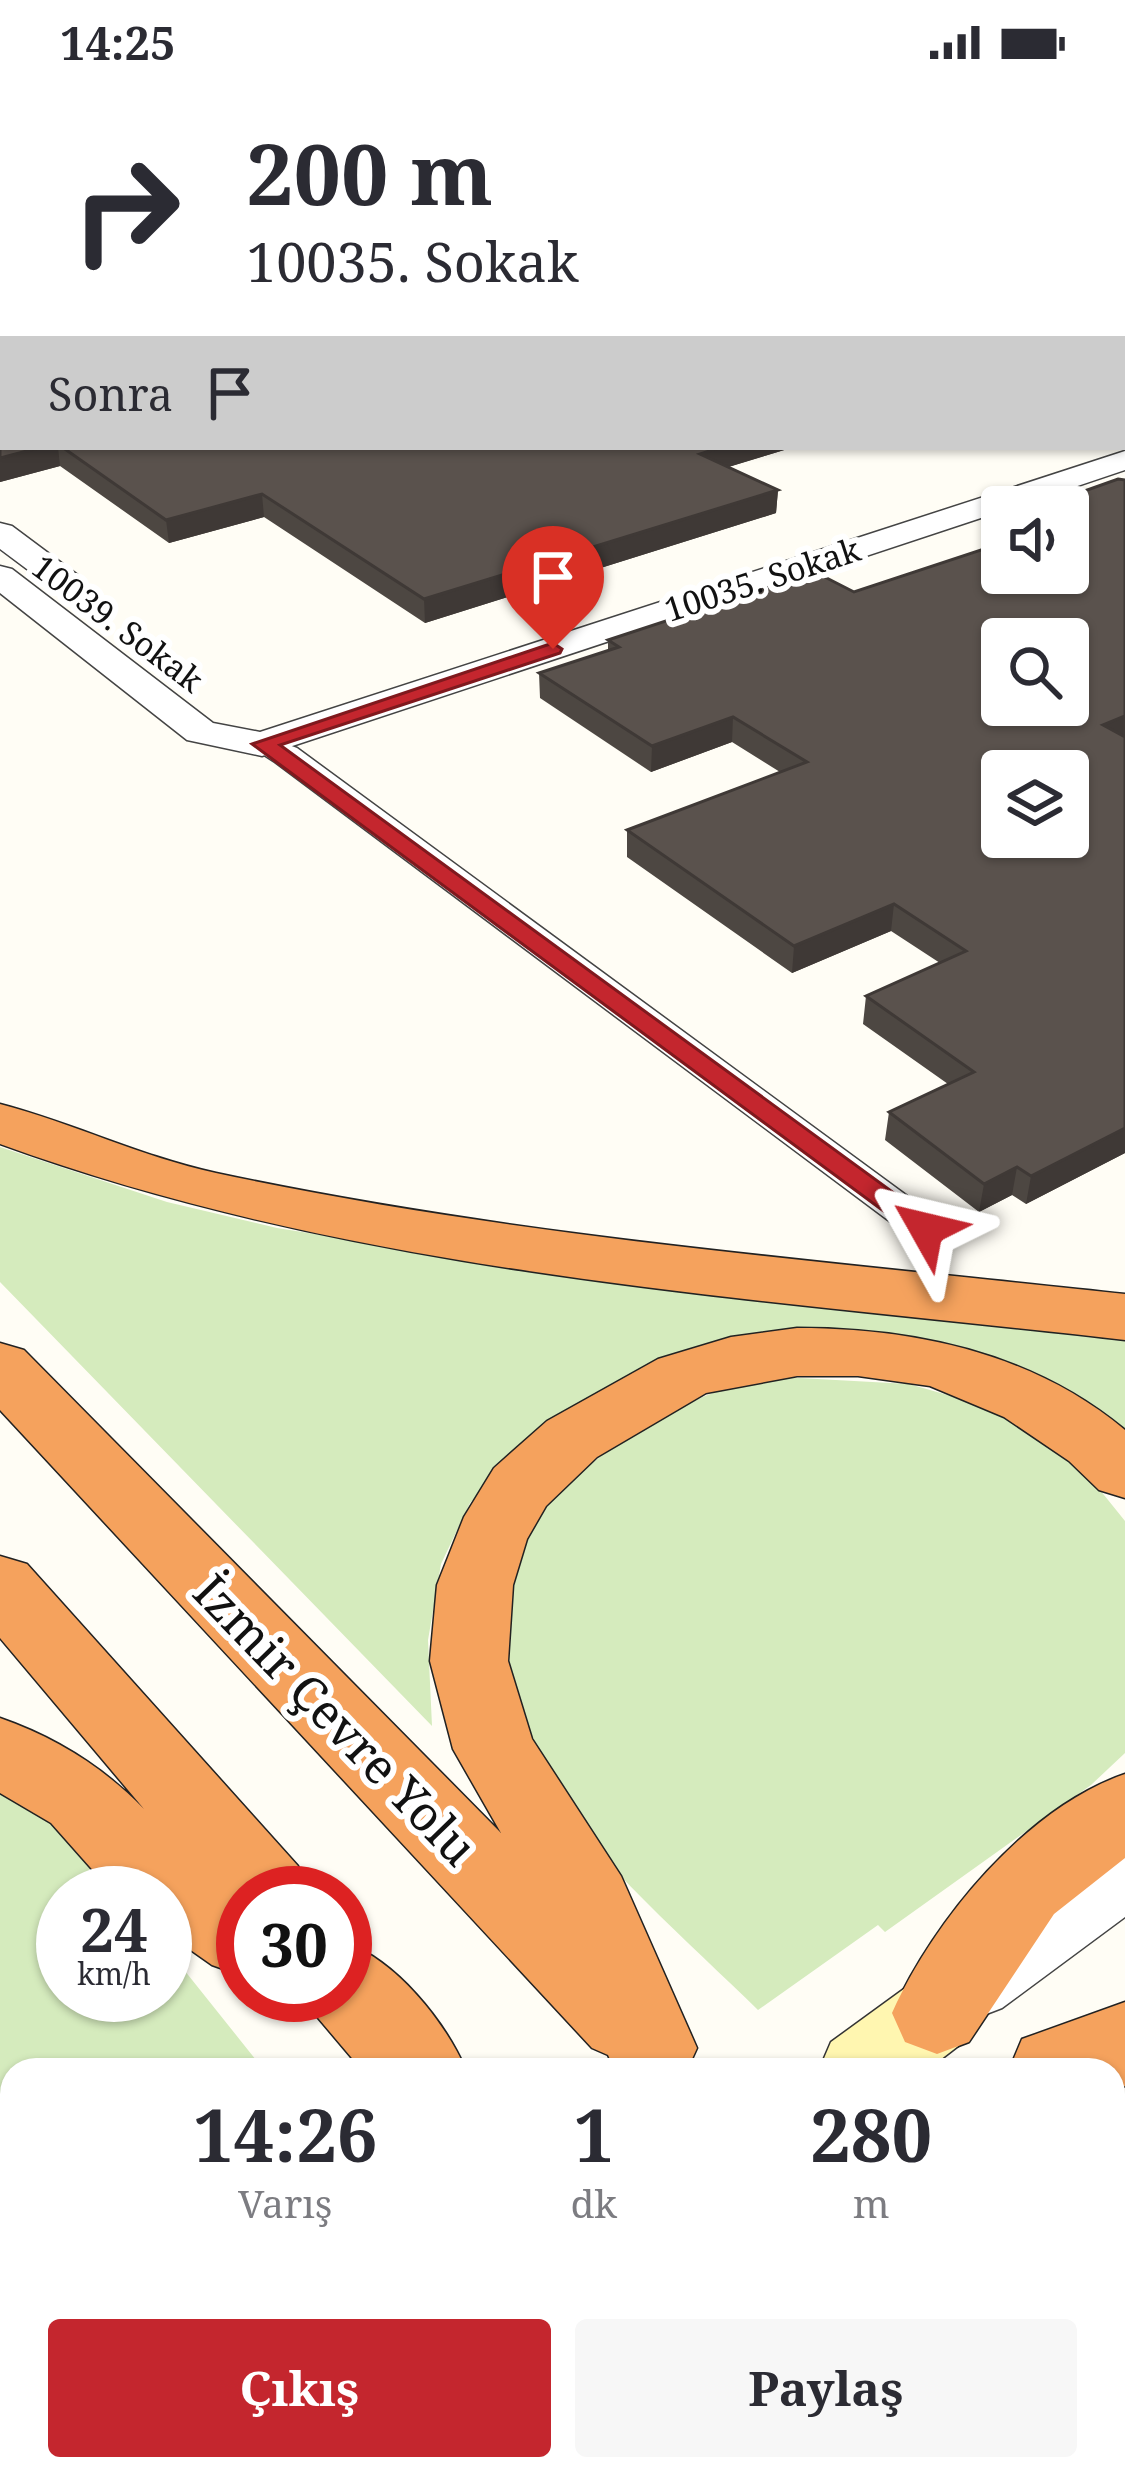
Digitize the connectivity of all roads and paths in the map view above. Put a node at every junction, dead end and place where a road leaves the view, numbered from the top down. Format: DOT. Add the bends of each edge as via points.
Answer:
graph roads {
  1 [pos="1084,450"];
  2 [pos="1125,460"];
  3 [pos="0,532"];
  4 [pos="0,576"];
  5 [pos="91,602"];
  6 [pos="228,706"];
  7 [pos="262,744"];
  8 [pos="0,1123"];
  9 [pos="926,1229"];
  10 [pos="1125,1317"];
  11 [pos="0,1367"];
  12 [pos="1125,1471"];
  13 [pos="0,1586"];
  14 [pos="0,1752"];
  15 [pos="1125,1809"];
  16 [pos="244,1866"];
  17 [pos="1125,1877"];
  18 [pos="216,1919"];
  19 [pos="1125,2000"];
  20 [pos="937,2013"];
  21 [pos="1125,2044"];
  22 [pos="660,2058"];
  23 [pos="661,2058"];
  24 [pos="877,2058"];
  25 [pos="1050,2058"];
  26 [pos="1087,2058"];
  1 -- 6 [label="street, 10035. Sokak" via="319,702 267,716"];
  2 -- 7 [label="street, 10035. Sokak"];
  3 -- 5 [label="street, 10039. Sokak"];
  4 -- 7 [label="street, 10039. Sokak" via="201,732"];
  7 -- 9 [label="street, 10039. Sokak"];
  8 -- 10 [label="highway" via="212,1192 363,1220"];
  11 -- 22 [label="highway, İzmir Çevre Yolu"];
  12 -- 23 [label="highway" via="1029,1399 941,1364 797,1352 682,1376 572,1439 520,1487 490,1537 475,1585 470,1660 494,1749 590,1903"];
  13 -- 16 [label="highway"];
  14 -- 18 [label="highway" via="80,1798 150,1874"];
  15 -- 20 [label="highway" via="1024,1887"];
  17 -- 20 [label="street"];
  19 -- 25 [label="street"];
  20 -- 24 [label="main road"];
  21 -- 26 [label="highway"];
}
